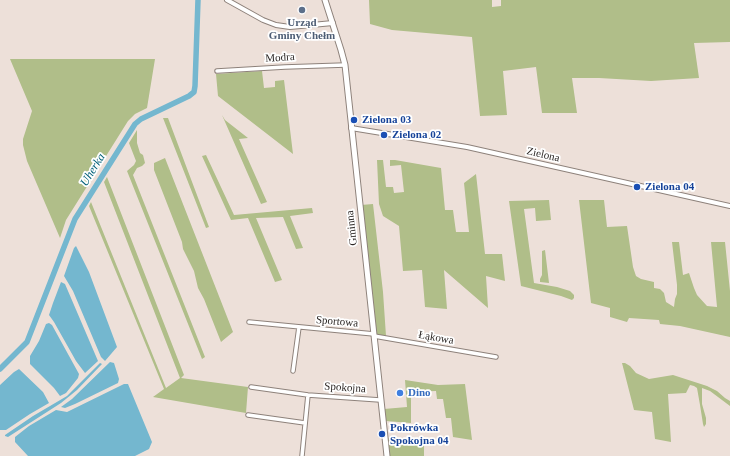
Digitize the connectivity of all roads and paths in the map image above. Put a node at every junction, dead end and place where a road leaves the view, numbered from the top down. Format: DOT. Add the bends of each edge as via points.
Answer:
graph roads {
  1 [pos="227,0"];
  2 [pos="325,0"];
  3 [pos="333,23"];
  4 [pos="345,65"];
  5 [pos="217,71"];
  6 [pos="351,128"];
  7 [pos="730,206"];
  8 [pos="249,322"];
  9 [pos="298,327"];
  10 [pos="374,335"];
  11 [pos="496,357"];
  12 [pos="293,371"];
  13 [pos="251,387"];
  14 [pos="308,395"];
  15 [pos="380,400"];
  16 [pos="248,415"];
  17 [pos="305,423"];
  18 [pos="302,456"];
  19 [pos="387,456"];
  1 -- 3 [label="street" via="276,25"];
  2 -- 3 [label="main road, Gminna"];
  3 -- 4 [label="main road, Gminna"];
  4 -- 5 [label="street, Modra"];
  4 -- 6 [label="main road, Gminna"];
  6 -- 7 [label="street, Zielona" via="467,147"];
  6 -- 10 [label="main road, Gminna"];
  8 -- 9 [label="street, Sportowa"];
  9 -- 10 [label="street, Sportowa"];
  9 -- 12 [label="street"];
  10 -- 11 [label="street, Łąkowa"];
  10 -- 15 [label="main road, Gminna"];
  13 -- 14 [label="street, Spokojna"];
  14 -- 15 [label="street, Spokojna"];
  14 -- 17 [label="street, Spokojna"];
  15 -- 19 [label="main road, Gminna"];
  16 -- 17 [label="street"];
  17 -- 18 [label="street, Spokojna"];
}
